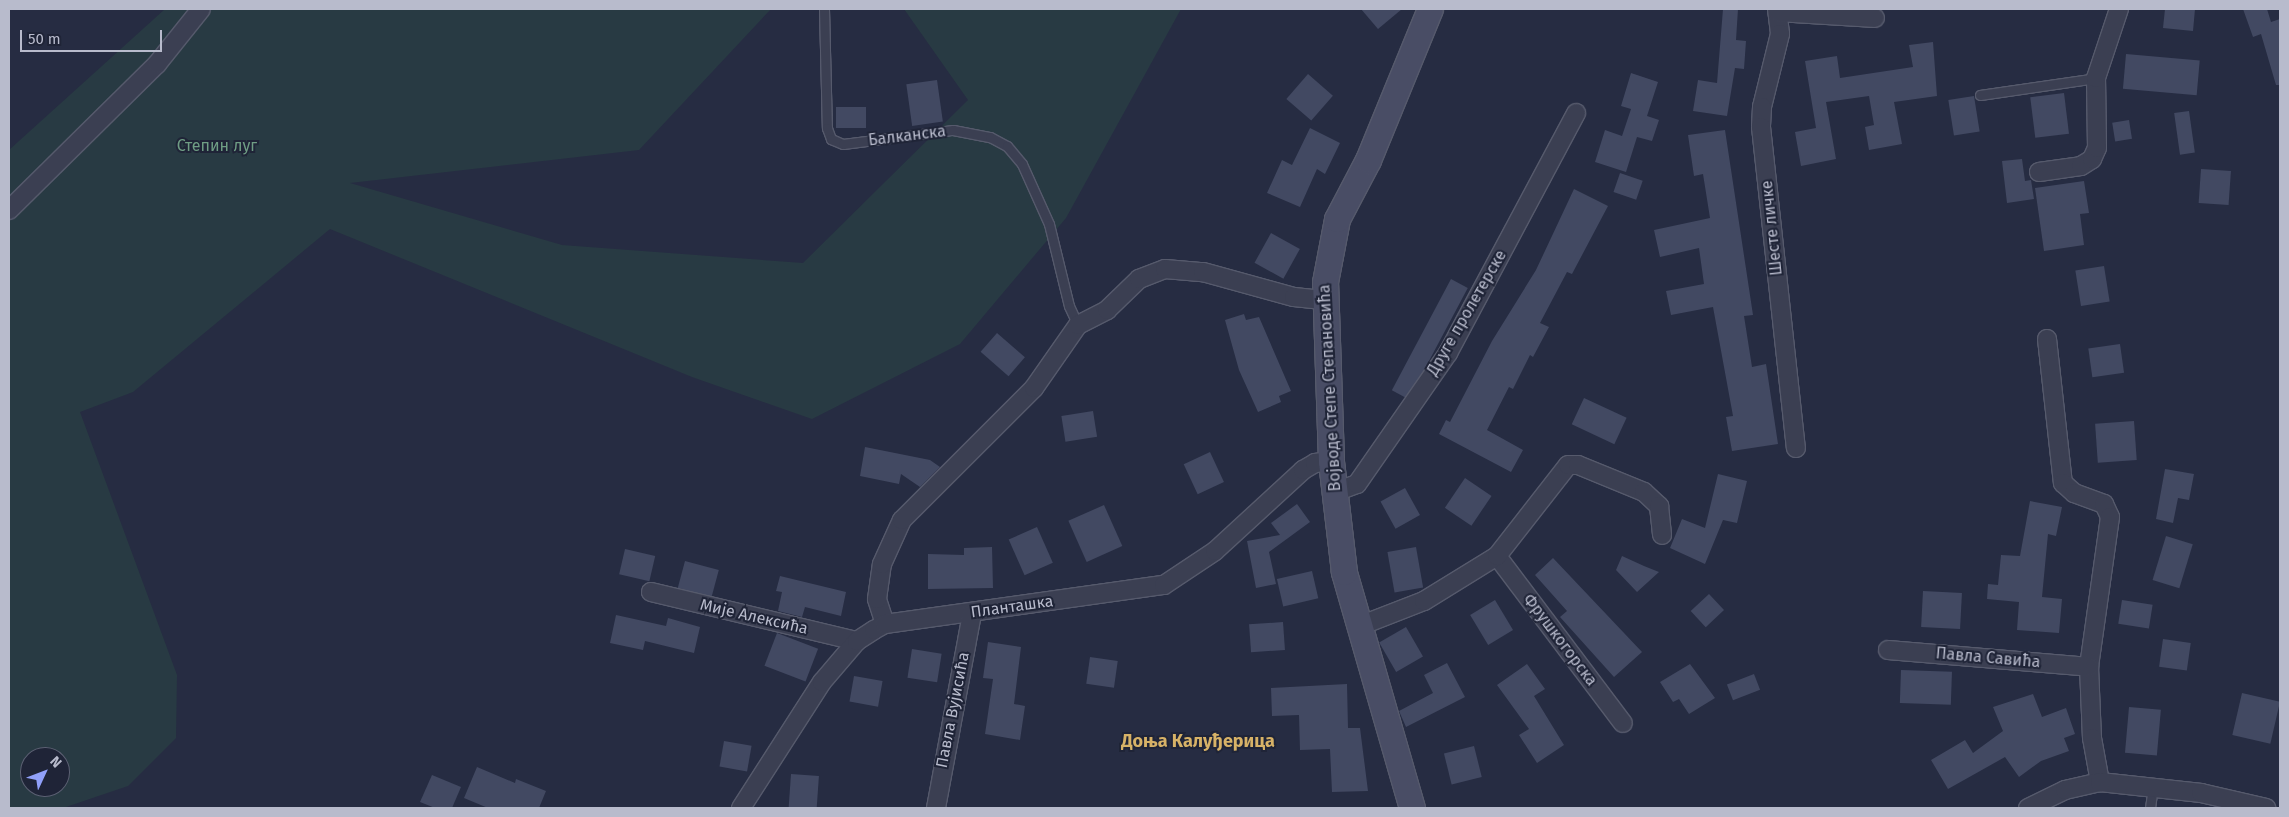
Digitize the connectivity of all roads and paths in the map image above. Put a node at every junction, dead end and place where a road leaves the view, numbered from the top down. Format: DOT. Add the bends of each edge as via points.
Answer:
graph roads {
  1 [pos="202,9"];
  2 [pos="824,9"];
  3 [pos="1430,9"];
  4 [pos="2118,9"];
  5 [pos="1778,10"];
  6 [pos="1875,18"];
  7 [pos="2096,78"];
  8 [pos="1980,95"];
  9 [pos="1576,114"];
  10 [pos="2039,172"];
  11 [pos="9,210"];
  12 [pos="1325,300"];
  13 [pos="1078,325"];
  14 [pos="2048,339"];
  15 [pos="1796,448"];
  16 [pos="1331,461"];
  17 [pos="1335,492"];
  18 [pos="1662,535"];
  19 [pos="1497,556"];
  20 [pos="651,592"];
  21 [pos="972,613"];
  22 [pos="885,624"];
  23 [pos="1358,627"];
  24 [pos="857,641"];
  25 [pos="1888,650"];
  26 [pos="2089,667"];
  27 [pos="1623,723"];
  28 [pos="2100,782"];
  29 [pos="2153,786"];
  30 [pos="741,808"];
  31 [pos="936,808"];
  32 [pos="1412,808"];
  33 [pos="2028,808"];
  34 [pos="2150,808"];
  35 [pos="2266,808"];
  1 -- 11 [label="street" via="157,64"];
  2 -- 13 [label="lane, Балканска" via="827,128 831,139 843,144 952,130 990,137 1007,146 1022,164 1049,224 1069,306"];
  3 -- 12 [label="street, Војводе Степе Степановића" via="1368,160 1337,218 1328,258"];
  4 -- 7 [label="street"];
  5 -- 6 [label="street"];
  5 -- 15 [label="street, Шесте личке" via="1780,34 1762,107 1761,127"];
  7 -- 8 [label="lane"];
  7 -- 10 [label="street" via="2099,133 2092,159 2081,166"];
  9 -- 17 [label="street, Друге пролетерске" via="1448,354 1357,484"];
  12 -- 13 [label="street" via="1286,295 1203,272 1165,270 1145,276 1107,310"];
  12 -- 16 [label="street, Војводе Степе Степановића"];
  13 -- 22 [label="street" via="1034,388 902,520 888,546 878,590 879,613"];
  14 -- 26 [label="street" via="2063,483 2074,494 2104,504 2110,517"];
  16 -- 17 [label="street, Војводе Степе Степановића"];
  16 -- 21 [label="street, Планташка" via="1315,462 1303,470 1215,551 1164,585"];
  17 -- 23 [label="street, Војводе Степе Степановића" via="1344,572"];
  18 -- 19 [label="street" via="1659,506 1644,492 1578,465 1568,465"];
  19 -- 23 [label="street" via="1432,597"];
  19 -- 27 [label="street, Фрушкогорска"];
  20 -- 24 [label="street, Мије Алексића"];
  21 -- 22 [label="street, Планташка"];
  21 -- 31 [label="street, Павла Вујисића"];
  22 -- 24 [label="street, Планташка"];
  23 -- 32 [label="street, Војводе Степе Степановића"];
  24 -- 30 [label="street, Планташка" via="822,682"];
  25 -- 26 [label="street, Павла Савића"];
  26 -- 28 [label="street" via="2092,738"];
  28 -- 29 [label="street"];
  28 -- 33 [label="street" via="2065,790"];
  29 -- 34 [label="lane"];
  29 -- 35 [label="street"];
}
